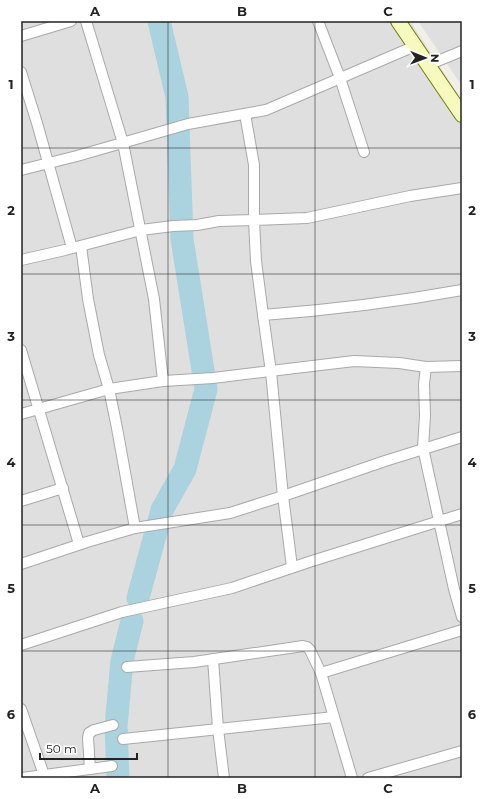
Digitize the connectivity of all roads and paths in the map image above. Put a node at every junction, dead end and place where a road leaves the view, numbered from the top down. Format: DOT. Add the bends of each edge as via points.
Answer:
graph roads {
  1 [pos="71,21"];
  2 [pos="86,21"];
  3 [pos="318,21"];
  4 [pos="398,21"];
  5 [pos="21,36"];
  6 [pos="415,46"];
  7 [pos="462,50"];
  8 [pos="428,64"];
  9 [pos="21,72"];
  10 [pos="340,78"];
  11 [pos="245,114"];
  12 [pos="462,115"];
  13 [pos="123,143"];
  14 [pos="364,152"];
  15 [pos="48,163"];
  16 [pos="21,170"];
  17 [pos="462,188"];
  18 [pos="254,220"];
  19 [pos="141,230"];
  20 [pos="77,247"];
  21 [pos="21,260"];
  22 [pos="462,290"];
  23 [pos="263,315"];
  24 [pos="21,350"];
  25 [pos="462,366"];
  26 [pos="426,367"];
  27 [pos="271,372"];
  28 [pos="163,381"];
  29 [pos="109,389"];
  30 [pos="39,408"];
  31 [pos="21,414"];
  32 [pos="462,437"];
  33 [pos="423,448"];
  34 [pos="62,488"];
  35 [pos="283,496"];
  36 [pos="21,501"];
  37 [pos="462,514"];
  38 [pos="439,522"];
  39 [pos="135,528"];
  40 [pos="79,544"];
  41 [pos="21,564"];
  42 [pos="292,567"];
  43 [pos="458,588"];
  44 [pos="462,617"];
  45 [pos="462,630"];
  46 [pos="21,645"];
  47 [pos="213,659"];
  48 [pos="127,667"];
  49 [pos="321,672"];
  50 [pos="21,709"];
  51 [pos="334,717"];
  52 [pos="113,725"];
  53 [pos="218,729"];
  54 [pos="123,739"];
  55 [pos="462,751"];
  56 [pos="112,766"];
  57 [pos="90,769"];
  58 [pos="44,775"];
  59 [pos="22,778"];
  60 [pos="224,778"];
  61 [pos="352,778"];
  62 [pos="368,778"];
  1 -- 5 [label="street"];
  2 -- 13 [label="street"];
  3 -- 10 [label="street"];
  4 -- 6 [label="street"];
  6 -- 8 [label="street"];
  6 -- 10 [label="street"];
  7 -- 8 [label="street"];
  8 -- 12 [label="street"];
  9 -- 15 [label="street"];
  10 -- 11 [label="street" via="266,110"];
  10 -- 14 [label="street"];
  11 -- 13 [label="street" via="188,124"];
  11 -- 18 [label="street" via="254,165"];
  13 -- 15 [label="street"];
  13 -- 19 [label="street"];
  15 -- 16 [label="street"];
  15 -- 20 [label="street"];
  17 -- 18 [label="street" via="410,196 307,218"];
  18 -- 19 [label="street" via="219,221"];
  18 -- 23 [label="street"];
  19 -- 20 [label="street"];
  19 -- 28 [label="street" via="154,299"];
  20 -- 21 [label="street"];
  20 -- 29 [label="street" via="99,356"];
  22 -- 23 [label="street" via="420,298"];
  23 -- 27 [label="street"];
  24 -- 30 [label="street"];
  25 -- 26 [label="street"];
  26 -- 27 [label="street" via="354,361"];
  26 -- 33 [label="street"];
  27 -- 28 [label="street"];
  27 -- 35 [label="street"];
  28 -- 29 [label="street"];
  29 -- 30 [label="street"];
  29 -- 39 [label="street"];
  30 -- 31 [label="street"];
  30 -- 34 [label="street"];
  32 -- 33 [label="street"];
  33 -- 35 [label="street"];
  33 -- 38 [label="street"];
  34 -- 36 [label="street"];
  34 -- 40 [label="street"];
  35 -- 39 [label="street" via="230,513"];
  35 -- 42 [label="street"];
  37 -- 38 [label="street"];
  38 -- 42 [label="street"];
  38 -- 43 [label="street"];
  39 -- 40 [label="street"];
  40 -- 41 [label="street"];
  42 -- 46 [label="street" via="232,588 122,612"];
  43 -- 44 [label="street"];
  45 -- 49 [label="street"];
  47 -- 48 [label="street"];
  47 -- 49 [label="street" via="303,646 310,650"];
  47 -- 53 [label="street"];
  49 -- 51 [label="street"];
  50 -- 58 [label="street"];
  51 -- 53 [label="street"];
  51 -- 61 [label="street"];
  52 -- 57 [label="street" via="89,734"];
  53 -- 54 [label="street"];
  53 -- 60 [label="street"];
  55 -- 62 [label="street"];
  56 -- 57 [label="street"];
  57 -- 58 [label="street"];
  58 -- 59 [label="street"];
}
